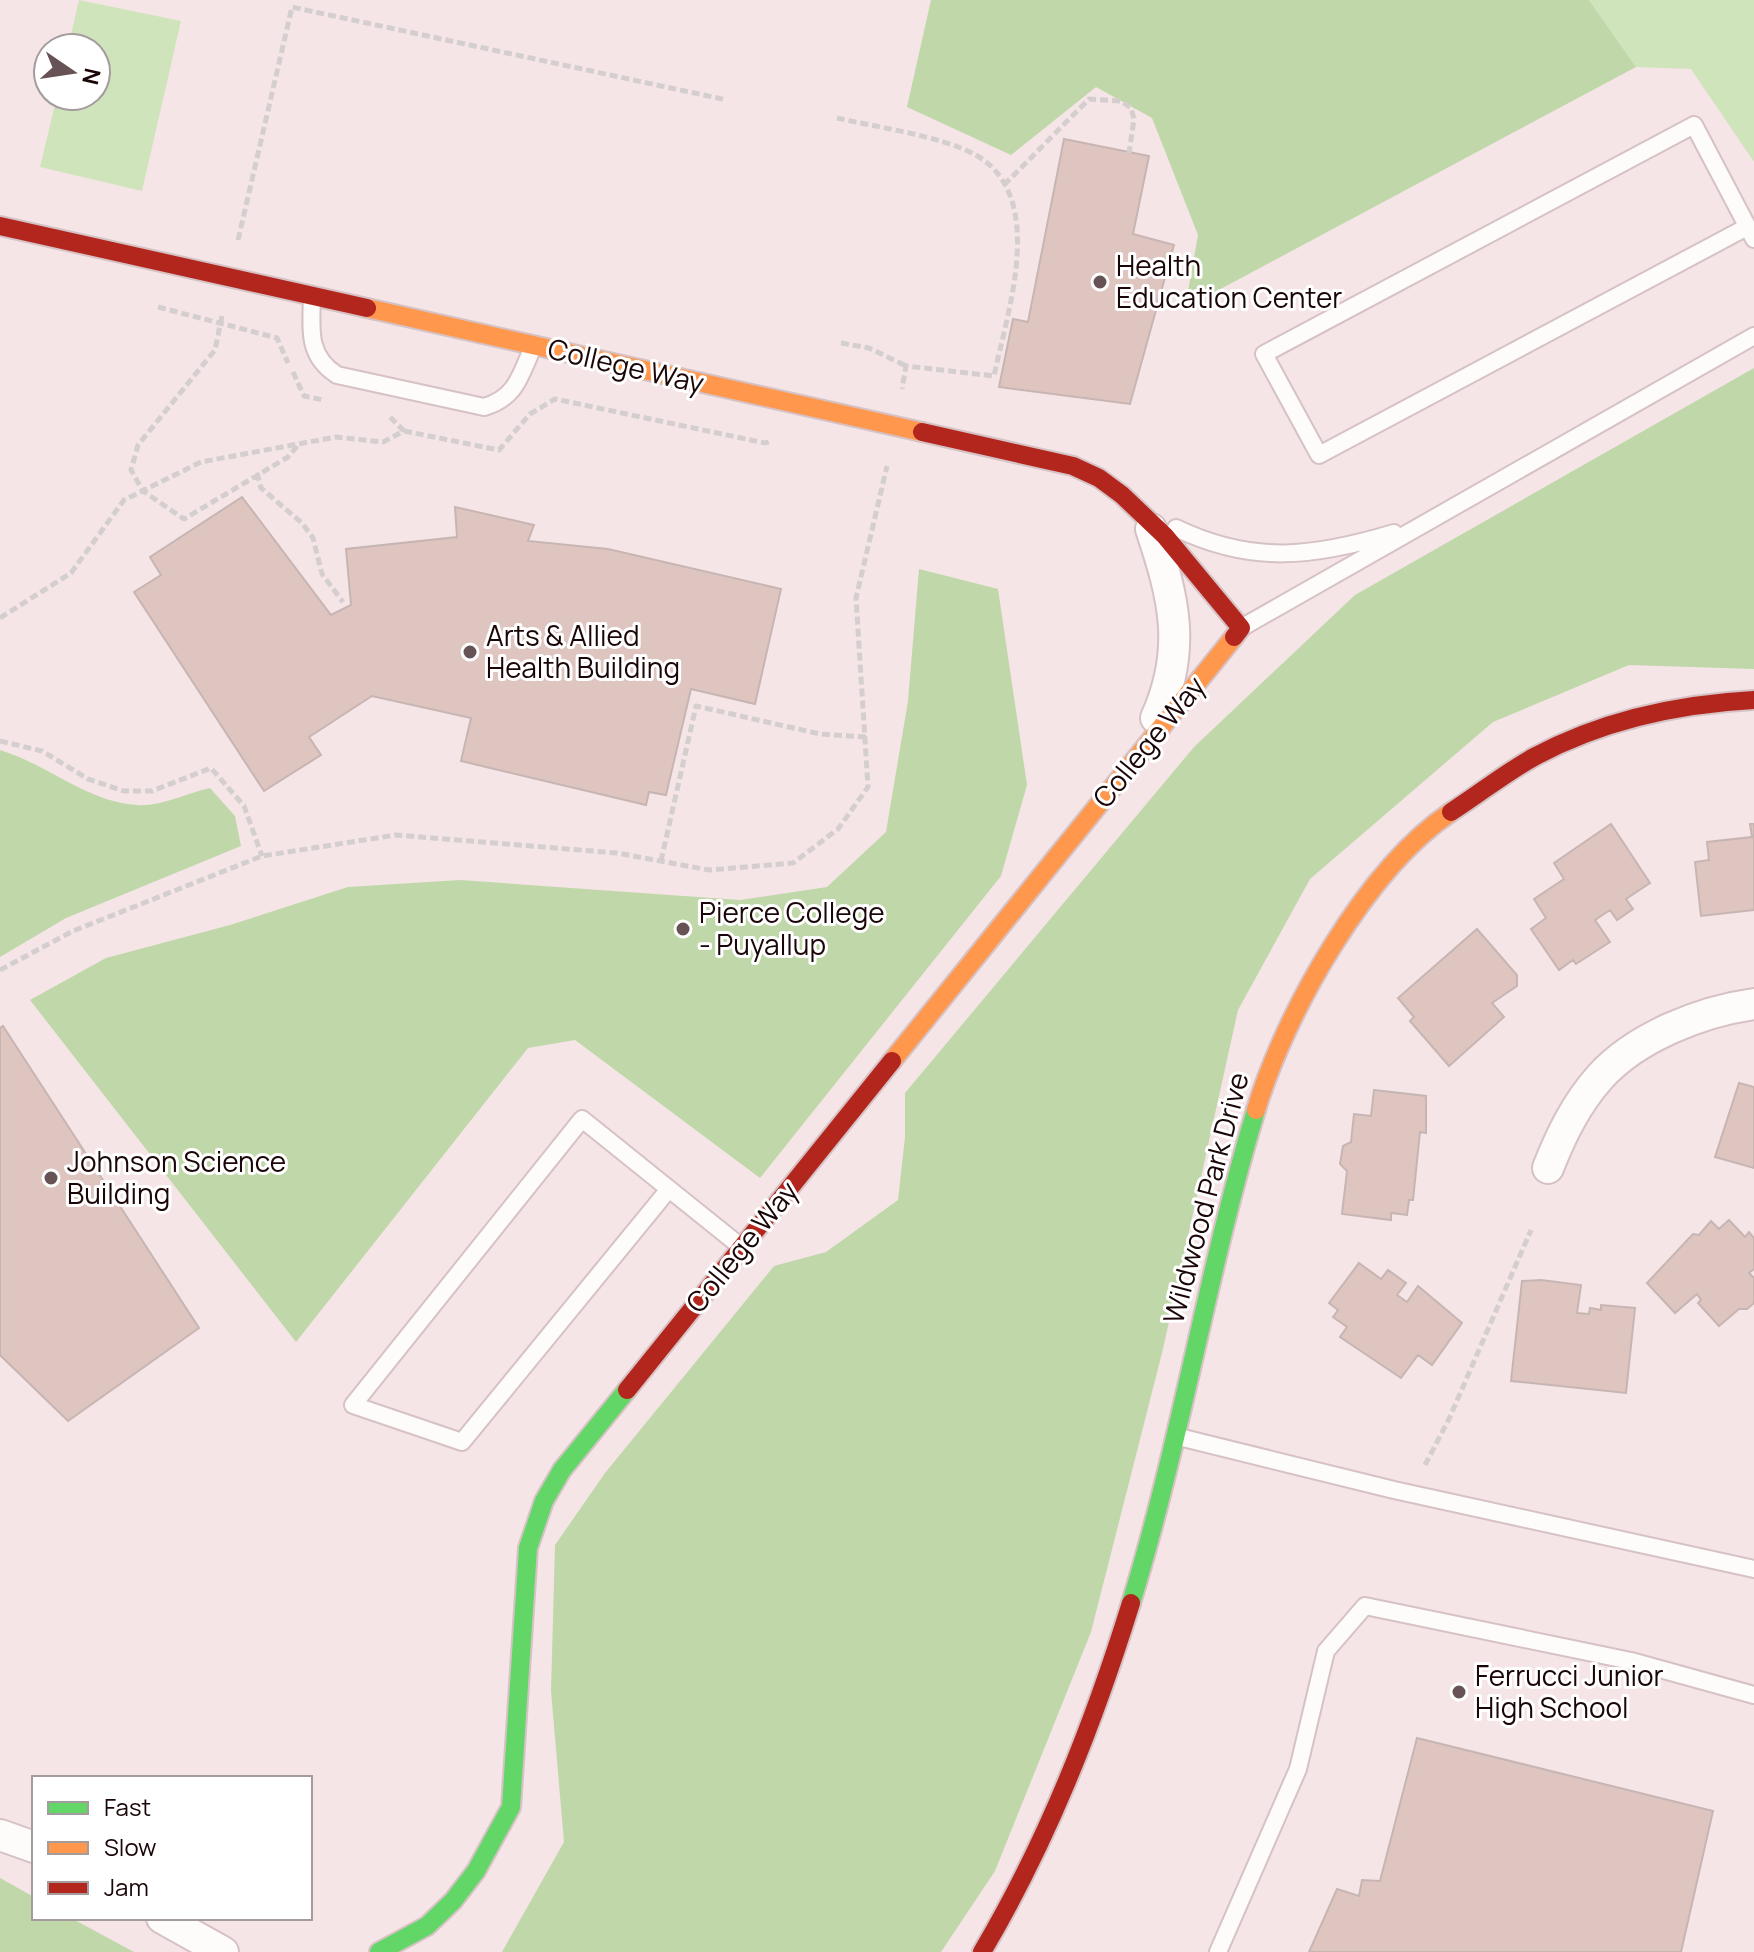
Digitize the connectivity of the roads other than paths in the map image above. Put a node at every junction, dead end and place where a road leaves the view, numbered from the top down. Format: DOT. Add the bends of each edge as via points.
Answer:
graph roads {
  1 [pos="0,226"];
  2 [pos="1751,233"];
  3 [pos="312,296"];
  4 [pos="1754,336"];
  5 [pos="533,345"];
  6 [pos="1121,493"];
  7 [pos="1148,520"];
  8 [pos="1422,525"];
  9 [pos="1241,628"];
  10 [pos="1754,700"];
  11 [pos="1138,756"];
  12 [pos="1754,1004"];
  13 [pos="1548,1168"];
  14 [pos="669,1189"];
  15 [pos="742,1247"];
  16 [pos="1174,1436"];
  17 [pos="1754,1569"];
  18 [pos="1754,1695"];
  19 [pos="0,1835"];
  20 [pos="32,1846"];
  21 [pos="166,1920"];
  22 [pos="223,1952"];
  23 [pos="379,1952"];
  24 [pos="982,1952"];
  25 [pos="1218,1952"];
  1 -- 3 [label="street, College Way"];
  2 -- 2 [label="lane" via="1694,125 1264,354 1319,455"];
  3 -- 5 [label="street, College Way"];
  3 -- 5 [label="lane" via="314,353 337,375 484,407 503,402 515,387"];
  4 -- 8 [label="lane"];
  5 -- 6 [label="street, College Way" via="1073,466"];
  6 -- 7 [label="street, College Way"];
  6 -- 8 [label="lane" via="1201,540 1260,554 1305,554"];
  7 -- 9 [label="street, College Way"];
  7 -- 11 [label="street" via="1171,588 1175,647 1171,680"];
  8 -- 9 [label="lane"];
  9 -- 11 [label="street, College Way"];
  10 -- 16 [label="street, Wildwood Park Drive" via="1624,718 1501,774 1411,842 1359,900 1321,959 1274,1053 1249,1122"];
  11 -- 15 [label="street, College Way"];
  12 -- 13 [label="street" via="1681,1024 1601,1075 1572,1113"];
  14 -- 14 [label="lane" via="582,1119 353,1405 462,1442"];
  14 -- 15 [label="lane"];
  15 -- 23 [label="street, College Way" via="562,1470 544,1501 528,1548 511,1807 453,1901 427,1926"];
  16 -- 17 [label="lane"];
  16 -- 24 [label="street, Wildwood Park Drive" via="1125,1622 1067,1782 1039,1847"];
  18 -- 25 [label="lane" via="1631,1661 1365,1606 1326,1651 1298,1769"];
  19 -- 20 [label="street"];
  21 -- 22 [label="street"];
}
